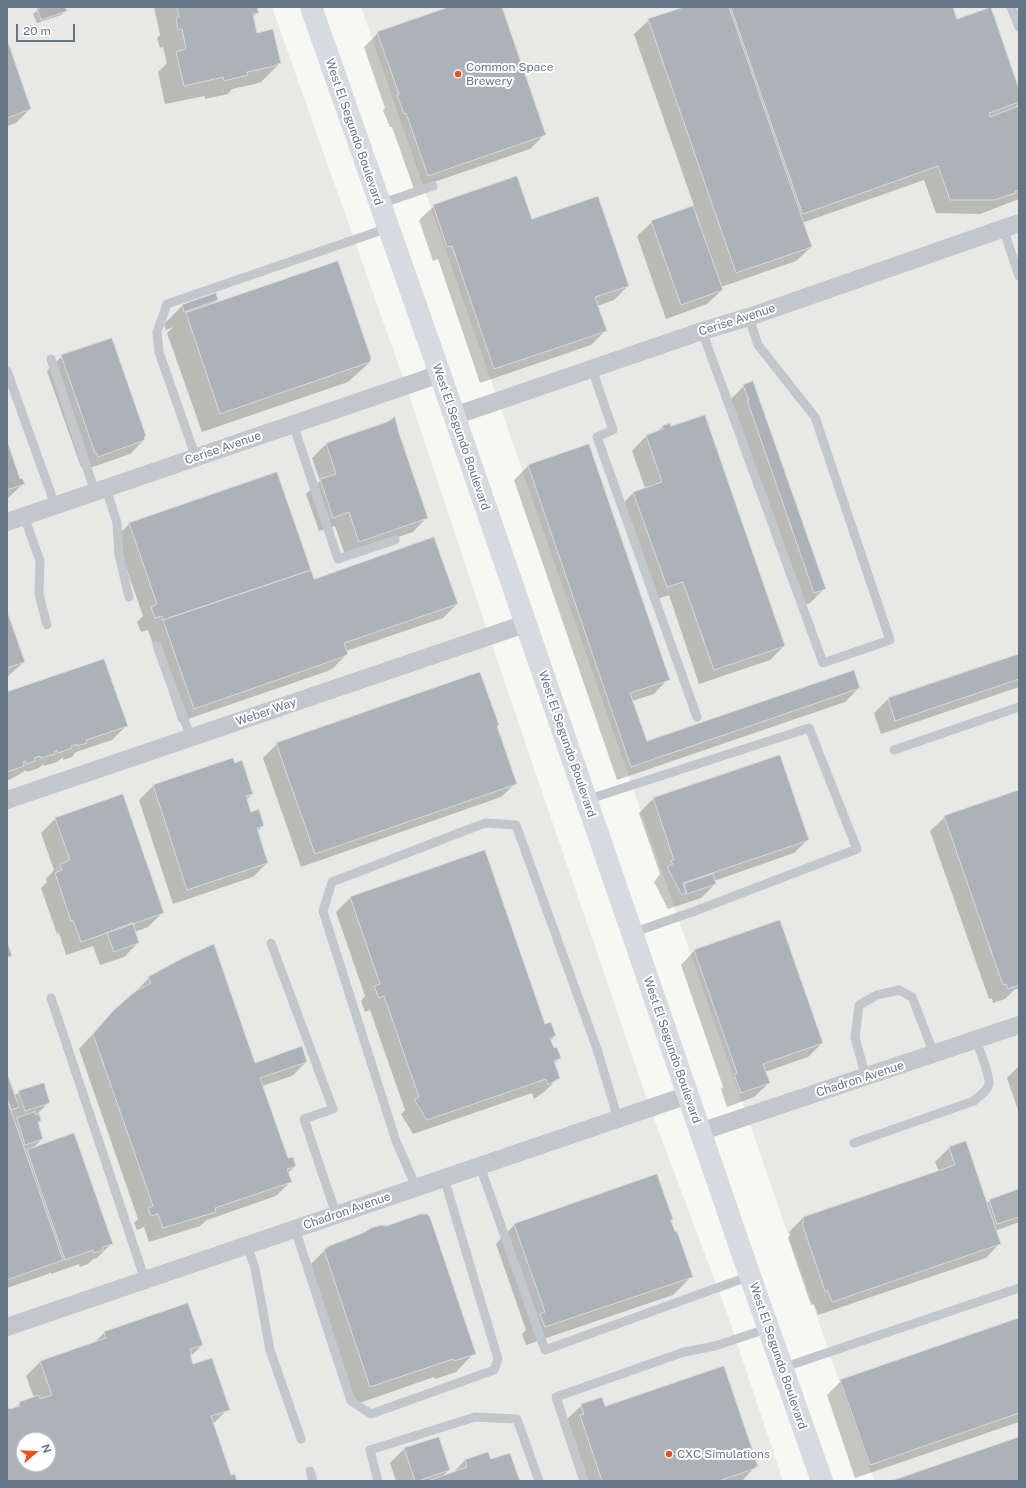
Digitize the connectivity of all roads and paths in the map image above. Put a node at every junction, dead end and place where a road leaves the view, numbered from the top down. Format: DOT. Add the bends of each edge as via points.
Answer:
graph roads {
  1 [pos="310,7"];
  2 [pos="1011,7"];
  3 [pos="1019,27"];
  4 [pos="433,186"];
  5 [pos="380,204"];
  6 [pos="1011,226"];
  7 [pos="388,228"];
  8 [pos="1019,276"];
  9 [pos="749,317"];
  10 [pos="702,331"];
  11 [pos="51,359"];
  12 [pos="592,369"];
  13 [pos="7,371"];
  14 [pos="440,374"];
  15 [pos="454,416"];
  16 [pos="293,424"];
  17 [pos="196,458"];
  18 [pos="101,490"];
  19 [pos="55,505"];
  20 [pos="24,516"];
  21 [pos="7,522"];
  22 [pos="395,540"];
  23 [pos="129,597"];
  24 [pos="525,624"];
  25 [pos="47,625"];
  26 [pos="157,646"];
  27 [pos="1019,707"];
  28 [pos="697,717"];
  29 [pos="191,738"];
  30 [pos="894,750"];
  31 [pos="7,800"];
  32 [pos="586,800"];
  33 [pos="632,932"];
  34 [pos="271,943"];
  35 [pos="51,998"];
  36 [pos="1019,1025"];
  37 [pos="976,1040"];
  38 [pos="934,1054"];
  39 [pos="866,1077"];
  40 [pos="688,1095"];
  41 [pos="618,1119"];
  42 [pos="700,1132"];
  43 [pos="854,1143"];
  44 [pos="480,1166"];
  45 [pos="444,1178"];
  46 [pos="416,1188"];
  47 [pos="336,1214"];
  48 [pos="295,1229"];
  49 [pos="247,1245"];
  50 [pos="750,1276"];
  51 [pos="146,1280"];
  52 [pos="1019,1288"];
  53 [pos="7,1327"];
  54 [pos="768,1328"];
  55 [pos="782,1368"];
  56 [pos="301,1439"];
  57 [pos="310,1471"];
  58 [pos="314,1481"];
  59 [pos="378,1481"];
  60 [pos="539,1481"];
  61 [pos="584,1481"];
  62 [pos="822,1481"];
  1 -- 5 [label="main road, West El Segundo Boulevard"];
  2 -- 3 [label="lane"];
  4 -- 5 [label="lane"];
  5 -- 7 [label="main road, West El Segundo Boulevard"];
  6 -- 8 [label="lane"];
  6 -- 9 [label="street, Cerise Avenue"];
  7 -- 14 [label="main road, West El Segundo Boulevard"];
  7 -- 17 [label="lane" via="167,304 157,332 159,352"];
  9 -- 10 [label="street, Cerise Avenue"];
  9 -- 10 [label="lane" via="758,345 815,417 890,640 823,663"];
  10 -- 12 [label="street, Cerise Avenue"];
  11 -- 18 [label="lane"];
  12 -- 15 [label="street, Cerise Avenue"];
  12 -- 28 [label="lane" via="613,430 597,437"];
  13 -- 19 [label="lane"];
  14 -- 15 [label="main road, West El Segundo Boulevard"];
  14 -- 16 [label="street, Cerise Avenue"];
  15 -- 24 [label="main road, West El Segundo Boulevard"];
  16 -- 17 [label="street, Cerise Avenue"];
  16 -- 22 [label="lane" via="338,559"];
  17 -- 18 [label="street, Cerise Avenue"];
  18 -- 19 [label="street, Cerise Avenue"];
  18 -- 23 [label="lane" via="116,523 119,555"];
  19 -- 20 [label="street, Cerise Avenue"];
  20 -- 21 [label="street, Cerise Avenue"];
  20 -- 25 [label="lane" via="40,561 38,594"];
  24 -- 29 [label="street, Weber Way"];
  24 -- 32 [label="main road, West El Segundo Boulevard"];
  26 -- 29 [label="lane"];
  27 -- 30 [label="lane"];
  29 -- 31 [label="street, Weber Way"];
  32 -- 33 [label="main road, West El Segundo Boulevard"];
  32 -- 33 [label="lane" via="809,728 857,848 695,911"];
  33 -- 40 [label="main road, West El Segundo Boulevard"];
  34 -- 47 [label="lane" via="333,1109 304,1119"];
  35 -- 51 [label="lane"];
  36 -- 37 [label="street, Chadron Avenue"];
  37 -- 38 [label="street, Chadron Avenue"];
  37 -- 43 [label="lane" via="989,1083 986,1090 974,1101"];
  38 -- 39 [label="street, Chadron Avenue"];
  38 -- 39 [label="lane" via="912,997 899,990 877,995 859,1005 855,1038"];
  39 -- 42 [label="street, Chadron Avenue"];
  40 -- 41 [label="street, Chadron Avenue"];
  40 -- 42 [label="main road, West El Segundo Boulevard"];
  41 -- 44 [label="street, Chadron Avenue"];
  41 -- 46 [label="lane" via="597,1049 516,825 485,823 332,882 323,911 396,1141"];
  42 -- 50 [label="main road, West El Segundo Boulevard"];
  44 -- 45 [label="street, Chadron Avenue"];
  44 -- 50 [label="lane" via="545,1350"];
  45 -- 46 [label="street, Chadron Avenue"];
  45 -- 48 [label="lane" via="498,1359 494,1370 371,1414 350,1401"];
  46 -- 47 [label="street, Chadron Avenue"];
  47 -- 48 [label="street, Chadron Avenue"];
  48 -- 49 [label="street, Chadron Avenue"];
  49 -- 51 [label="street, Chadron Avenue"];
  49 -- 56 [label="lane" via="255,1268 270,1350"];
  50 -- 54 [label="main road, West El Segundo Boulevard"];
  51 -- 53 [label="street, Chadron Avenue"];
  52 -- 55 [label="lane"];
  54 -- 55 [label="main road, West El Segundo Boulevard"];
  54 -- 61 [label="lane" via="715,1346 684,1352 556,1397"];
  55 -- 62 [label="main road, West El Segundo Boulevard"];
  57 -- 58 [label="lane"];
  59 -- 60 [label="lane" via="370,1450 475,1417 517,1419"];
}
